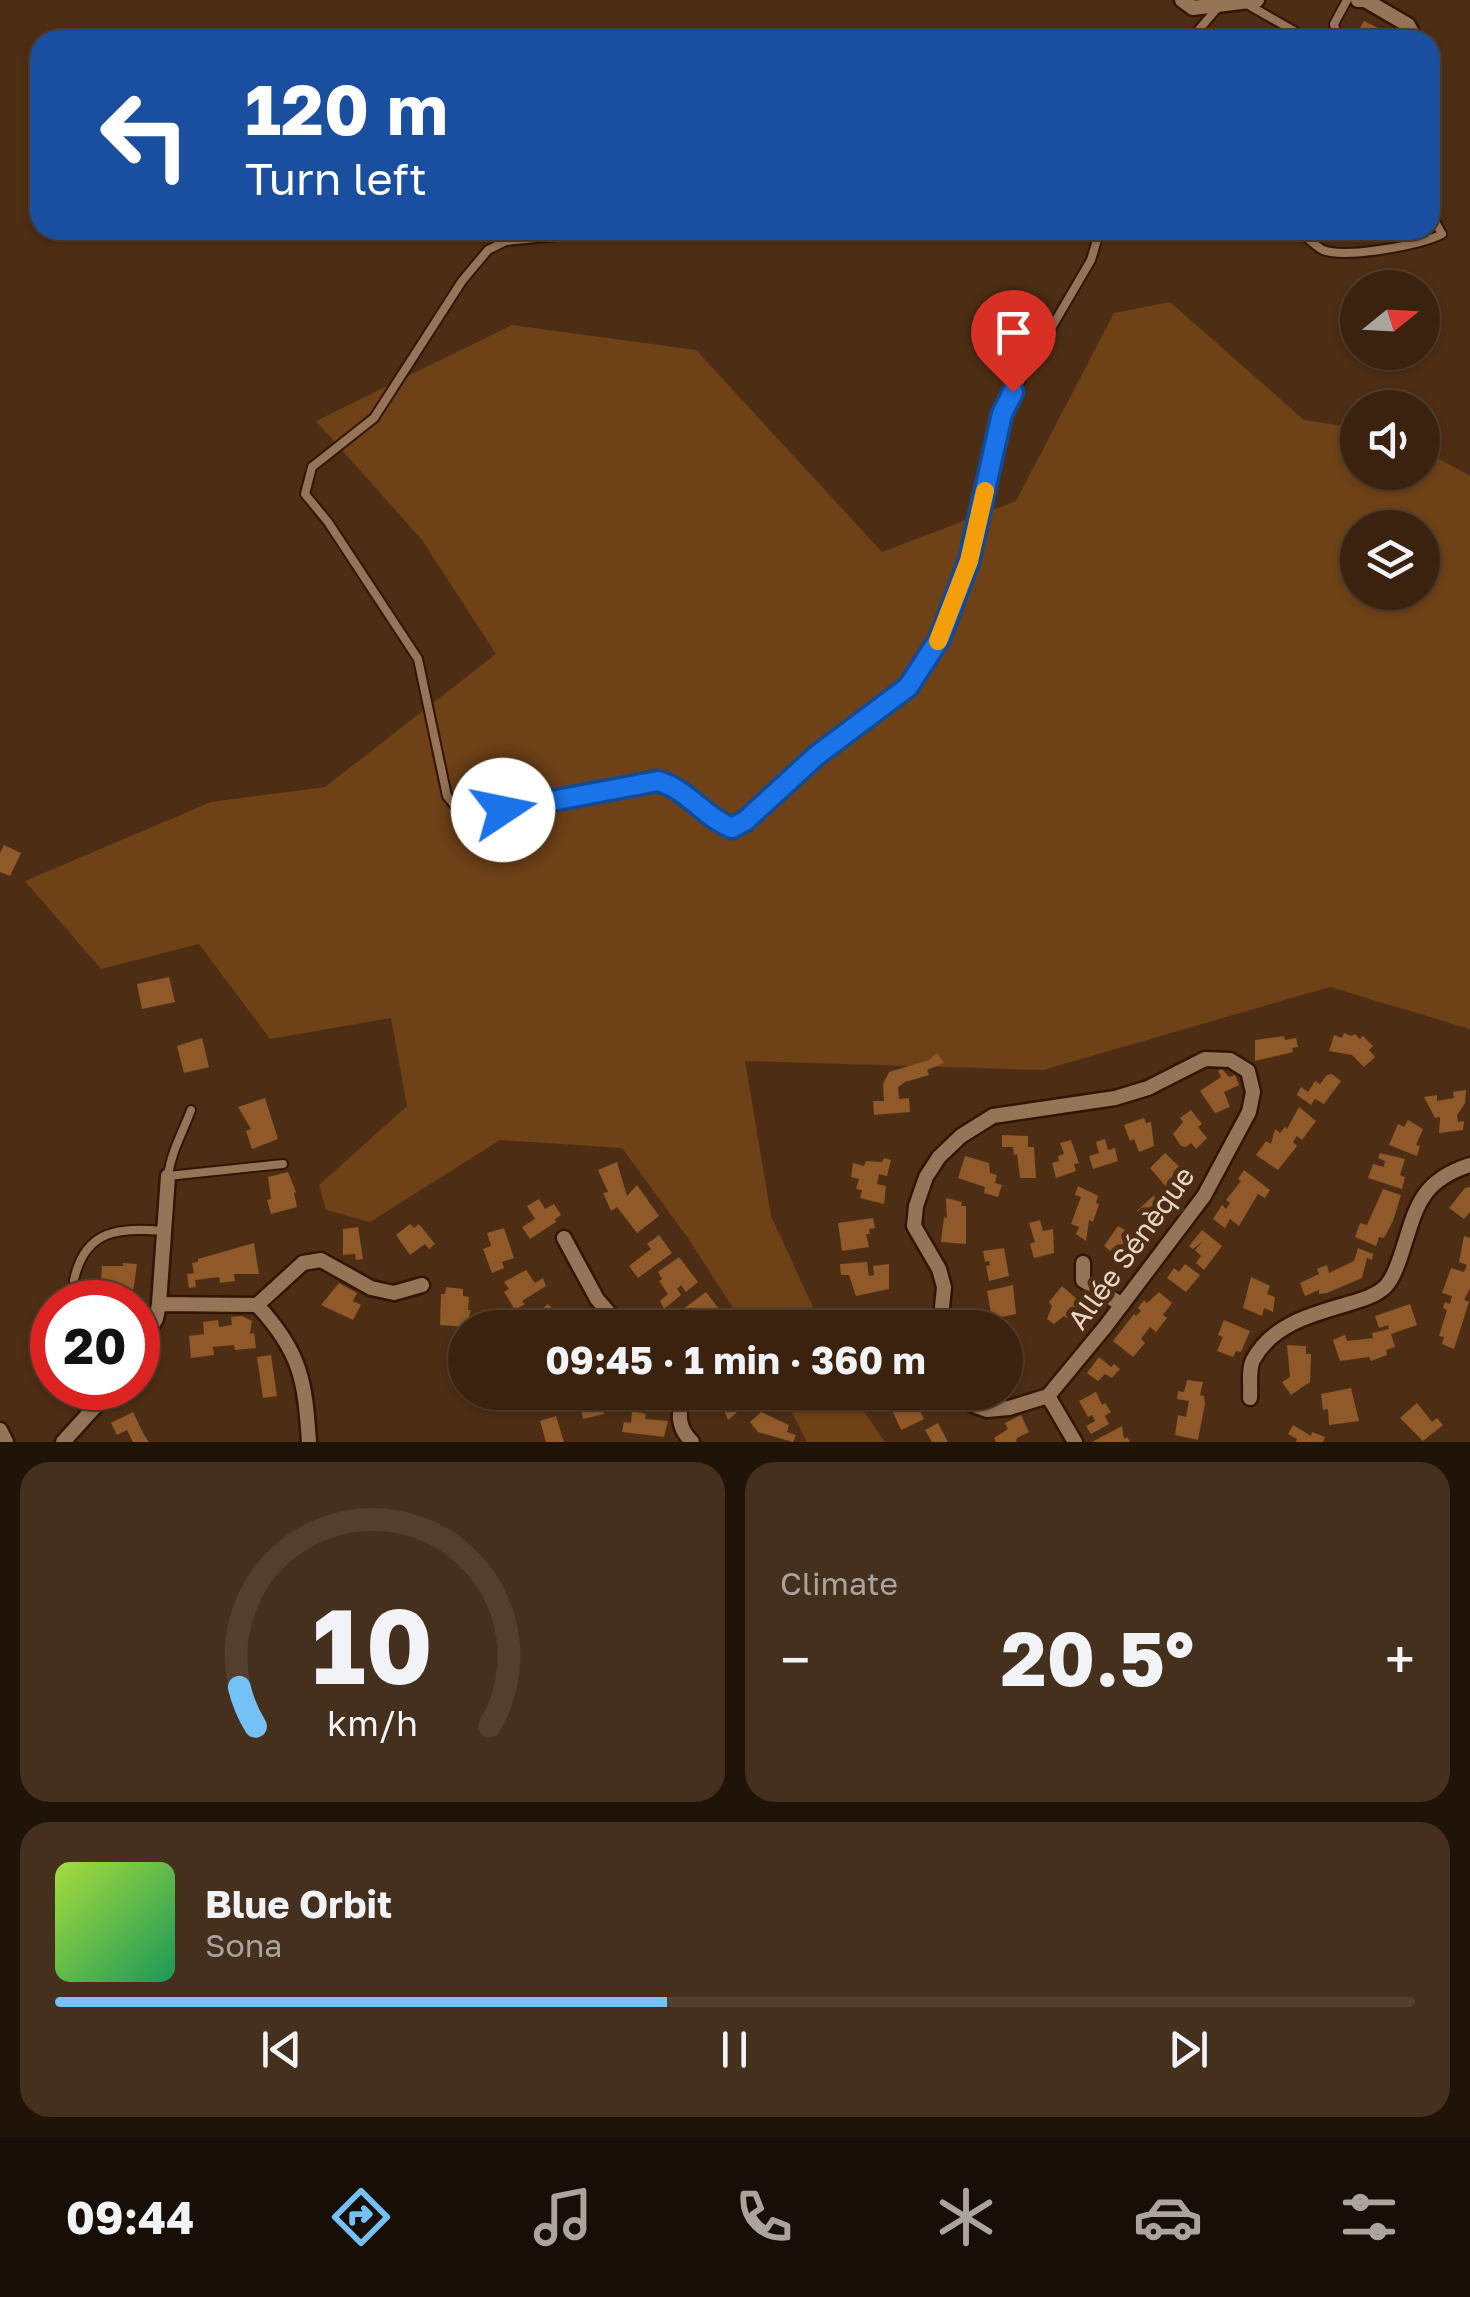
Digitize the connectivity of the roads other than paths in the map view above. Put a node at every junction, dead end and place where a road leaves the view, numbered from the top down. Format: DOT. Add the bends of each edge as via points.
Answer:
graph roads {
  1 [pos="1182,0"];
  2 [pos="1348,0"];
  3 [pos="1358,0"];
  4 [pos="1250,1"];
  5 [pos="1220,5"];
  6 [pos="1199,30"];
  7 [pos="1295,30"];
  8 [pos="1336,30"];
  9 [pos="1411,30"];
  10 [pos="516,240"];
  11 [pos="1097,240"];
  12 [pos="1311,240"];
  13 [pos="1430,240"];
  14 [pos="191,1110"];
  15 [pos="283,1164"];
  16 [pos="1470,1165"];
  17 [pos="168,1176"];
  18 [pos="163,1231"];
  19 [pos="564,1238"];
  20 [pos="1083,1263"];
  21 [pos="74,1280"];
  22 [pos="422,1285"];
  23 [pos="160,1286"];
  24 [pos="160,1304"];
  25 [pos="258,1305"];
  26 [pos="1122,1305"];
  27 [pos="606,1310"];
  28 [pos="942,1310"];
  29 [pos="1048,1396"];
  30 [pos="1250,1398"];
  31 [pos="1023,1404"];
  32 [pos="92,1410"];
  33 [pos="680,1410"];
  34 [pos="0,1430"];
  35 [pos="6,1442"];
  36 [pos="63,1442"];
  37 [pos="309,1442"];
  38 [pos="692,1442"];
  39 [pos="1074,1442"];
  1 -- 5 [label="street" via="1192,8"];
  2 -- 8 [label="lane"];
  3 -- 9 [label="street"];
  4 -- 5 [label="street"];
  4 -- 7 [label="lane"];
  5 -- 6 [label="lane"];
  10 -- 11 [label="lane" via="488,250 462,280 374,418 312,467 305,494 418,659 448,796 464,817 658,781 732,828 908,687 940,638 969,561 1002,414"];
  12 -- 13 [label="lane" via="1325,251 1368,252"];
  14 -- 17 [label="lane" via="170,1155"];
  15 -- 17 [label="lane"];
  16 -- 30 [label="street" via="1439,1177 1424,1195 1385,1287 1278,1331 1251,1362"];
  17 -- 18 [label="street"];
  18 -- 21 [label="lane" via="130,1228 98,1238 86,1246"];
  18 -- 23 [label="street"];
  19 -- 27 [label="street"];
  20 -- 26 [label="street" via="1084,1280"];
  22 -- 25 [label="street" via="394,1293 371,1288 321,1260 303,1263"];
  24 -- 25 [label="street"];
  25 -- 37 [label="street" via="280,1330 306,1386"];
  26 -- 28 [label="street, Allée Sénèque" via="1204,1196 1249,1112 1248,1071 1230,1060 1205,1059 1114,1098 993,1116 960,1136 926,1177 916,1206 914,1226 940,1269"];
  26 -- 29 [label="street, Allée Sénèque"];
  29 -- 31 [label="street"];
  29 -- 39 [label="street"];
  32 -- 36 [label="street"];
  33 -- 38 [label="street" via="681,1430"];
  34 -- 35 [label="street"];
}
